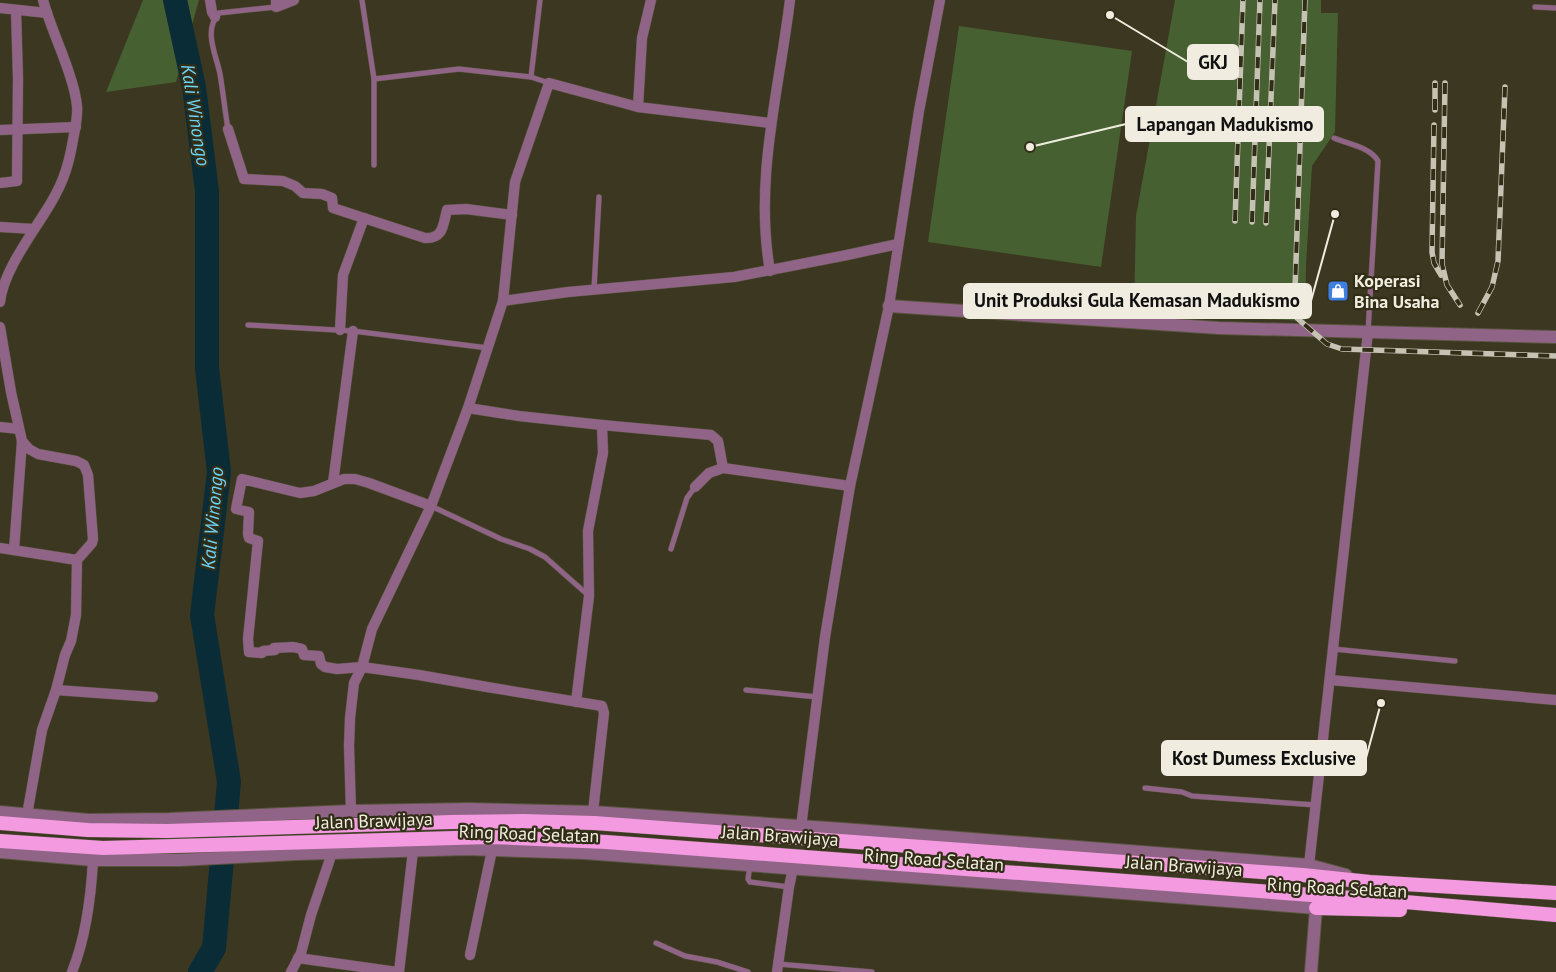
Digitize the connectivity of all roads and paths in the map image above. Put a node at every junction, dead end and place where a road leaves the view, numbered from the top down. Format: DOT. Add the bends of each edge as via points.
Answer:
graph roads {
  1 [pos="44,0"];
  2 [pos="210,0"];
  3 [pos="294,0"];
  4 [pos="362,0"];
  5 [pos="540,0"];
  6 [pos="651,0"];
  7 [pos="790,0"];
  8 [pos="940,0"];
  9 [pos="276,4"];
  10 [pos="1535,7"];
  11 [pos="0,8"];
  12 [pos="1556,8"];
  13 [pos="16,10"];
  14 [pos="47,13"];
  15 [pos="215,17"];
  16 [pos="531,77"];
  17 [pos="374,79"];
  18 [pos="549,82"];
  19 [pos="638,107"];
  20 [pos="770,123"];
  21 [pos="76,127"];
  22 [pos="228,129"];
  23 [pos="0,130"];
  24 [pos="18,130"];
  25 [pos="1334,138"];
  26 [pos="374,165"];
  27 [pos="0,184"];
  28 [pos="600,197"];
  29 [pos="512,215"];
  30 [pos="364,218"];
  31 [pos="0,227"];
  32 [pos="34,229"];
  33 [pos="898,244"];
  34 [pos="770,271"];
  35 [pos="594,290"];
  36 [pos="503,301"];
  37 [pos="0,302"];
  38 [pos="889,306"];
  39 [pos="248,325"];
  40 [pos="0,328"];
  41 [pos="340,330"];
  42 [pos="353,332"];
  43 [pos="1368,332"];
  44 [pos="1556,337"];
  45 [pos="488,348"];
  46 [pos="468,408"];
  47 [pos="602,425"];
  48 [pos="0,427"];
  49 [pos="19,429"];
  50 [pos="22,441"];
  51 [pos="723,468"];
  52 [pos="333,483"];
  53 [pos="850,486"];
  54 [pos="695,487"];
  55 [pos="431,506"];
  56 [pos="0,548"];
  57 [pos="671,549"];
  58 [pos="14,550"];
  59 [pos="77,560"];
  60 [pos="589,596"];
  61 [pos="1332,649"];
  62 [pos="1455,661"];
  63 [pos="362,667"];
  64 [pos="1330,680"];
  65 [pos="56,690"];
  66 [pos="746,690"];
  67 [pos="153,697"];
  68 [pos="817,697"];
  69 [pos="1556,700"];
  70 [pos="576,702"];
  71 [pos="1145,788"];
  72 [pos="1316,806"];
  73 [pos="351,811"];
  74 [pos="0,812"];
  75 [pos="593,812"];
  76 [pos="27,814"];
  77 [pos="300,820"];
  78 [pos="0,823"];
  79 [pos="88,825"];
  80 [pos="800,827"];
  81 [pos="843,835"];
  82 [pos="0,841"];
  83 [pos="298,848"];
  84 [pos="492,850"];
  85 [pos="413,851"];
  86 [pos="0,852"];
  87 [pos="177,853"];
  88 [pos="332,853"];
  89 [pos="750,859"];
  90 [pos="93,860"];
  91 [pos="1309,865"];
  92 [pos="793,868"];
  93 [pos="1370,882"];
  94 [pos="789,887"];
  95 [pos="1556,893"];
  96 [pos="1316,908"];
  97 [pos="1508,911"];
  98 [pos="1556,915"];
  99 [pos="656,943"];
  100 [pos="470,956"];
  101 [pos="298,958"];
  102 [pos="777,968"];
  103 [pos="72,972"];
  104 [pos="291,972"];
  105 [pos="398,972"];
  106 [pos="748,972"];
  107 [pos="872,972"];
  108 [pos="1311,972"];
  1 -- 14 [label="street"];
  2 -- 15 [label="street"];
  3 -- 9 [label="street"];
  4 -- 17 [label="lane"];
  5 -- 16 [label="lane"];
  6 -- 19 [label="street" via="642,38"];
  7 -- 20 [label="street"];
  8 -- 33 [label="street"];
  9 -- 15 [label="lane" via="219,13"];
  10 -- 12 [label="lane"];
  11 -- 13 [label="street"];
  13 -- 14 [label="street"];
  13 -- 24 [label="street"];
  14 -- 21 [label="street" via="70,77 77,106"];
  15 -- 22 [label="lane" via="213,50"];
  16 -- 17 [label="lane" via="459,69"];
  16 -- 18 [label="lane"];
  17 -- 26 [label="lane"];
  18 -- 19 [label="street"];
  18 -- 29 [label="street" via="515,182"];
  19 -- 20 [label="street"];
  20 -- 34 [label="street" via="763,213"];
  21 -- 24 [label="street"];
  21 -- 32 [label="street" via="65,177"];
  22 -- 30 [label="street" via="244,179 283,181 303,193 332,198 333,208"];
  23 -- 24 [label="street"];
  24 -- 27 [label="street" via="17,181"];
  25 -- 43 [label="lane" via="1370,152 1378,161"];
  28 -- 35 [label="lane"];
  29 -- 30 [label="street" via="447,210 441,232 431,239"];
  29 -- 36 [label="street"];
  30 -- 41 [label="street" via="344,275"];
  31 -- 32 [label="street"];
  32 -- 37 [label="street" via="7,279"];
  33 -- 34 [label="street"];
  33 -- 38 [label="street"];
  34 -- 35 [label="street"];
  35 -- 36 [label="street"];
  36 -- 45 [label="street"];
  38 -- 43 [label="street" via="1219,328"];
  38 -- 53 [label="street"];
  39 -- 41 [label="lane"];
  40 -- 49 [label="street"];
  41 -- 42 [label="lane"];
  42 -- 45 [label="lane"];
  42 -- 52 [label="street"];
  43 -- 44 [label="street"];
  43 -- 61 [label="street"];
  45 -- 46 [label="street"];
  46 -- 47 [label="street"];
  46 -- 55 [label="street"];
  47 -- 51 [label="street" via="711,436 718,441"];
  47 -- 60 [label="street" via="603,454 588,531"];
  48 -- 49 [label="street"];
  49 -- 50 [label="street"];
  50 -- 58 [label="street"];
  50 -- 59 [label="street" via="38,454 71,459 81,462 86,468 93,539"];
  51 -- 53 [label="street"];
  51 -- 54 [label="street" via="709,473"];
  52 -- 55 [label="street" via="344,479 369,482"];
  52 -- 63 [label="street" via="300,493 242,478 236,509 249,512 249,538 258,541 249,652 293,647 302,649 304,655 319,656 325,667"];
  53 -- 68 [label="street"];
  54 -- 57 [label="lane" via="687,498"];
  55 -- 60 [label="lane" via="545,557"];
  55 -- 63 [label="street" via="372,629"];
  56 -- 58 [label="street"];
  58 -- 59 [label="street"];
  59 -- 65 [label="street" via="76,615"];
  60 -- 70 [label="street"];
  61 -- 62 [label="lane"];
  61 -- 64 [label="street"];
  63 -- 70 [label="street"];
  63 -- 73 [label="street" via="354,683 350,718"];
  64 -- 69 [label="street"];
  64 -- 72 [label="street"];
  65 -- 67 [label="street"];
  65 -- 76 [label="street" via="42,730"];
  66 -- 68 [label="lane"];
  68 -- 80 [label="street"];
  70 -- 75 [label="street" via="599,705 604,709"];
  71 -- 72 [label="lane" via="1192,796"];
  72 -- 91 [label="street"];
  73 -- 75 [label="street, Ring Road Selatan"];
  73 -- 77 [label="street, Ring Road Selatan"];
  74 -- 76 [label="street"];
  75 -- 80 [label="street, Ring Road Selatan"];
  76 -- 79 [label="street"];
  77 -- 79 [label="highway, Jalan Brawijaya"];
  77 -- 81 [label="highway, Jalan Brawijaya" via="594,823"];
  78 -- 79 [label="highway, Jalan Brawijaya"];
  80 -- 81 [label="street, Ring Road Selatan"];
  81 -- 91 [label="street, Ring Road Selatan"];
  81 -- 93 [label="highway, Jalan Brawijaya"];
  82 -- 87 [label="highway, Jalan Brawijaya"];
  83 -- 87 [label="highway, Jalan Brawijaya"];
  83 -- 88 [label="street, Ring Road Selatan"];
  83 -- 89 [label="highway, Jalan Brawijaya" via="490,837 606,842"];
  84 -- 85 [label="street, Ring Road Selatan"];
  84 -- 89 [label="street, Ring Road Selatan"];
  84 -- 100 [label="street"];
  85 -- 88 [label="street, Ring Road Selatan"];
  85 -- 105 [label="street"];
  86 -- 90 [label="street"];
  87 -- 90 [label="street"];
  88 -- 101 [label="street"];
  89 -- 92 [label="street, Ring Road Selatan"];
  89 -- 94 [label="lane" via="750,882"];
  89 -- 97 [label="highway, Jalan Brawijaya"];
  90 -- 103 [label="street" via="89,911"];
  91 -- 93 [label="street, Ring Road Selatan"];
  92 -- 94 [label="street"];
  92 -- 96 [label="street, Ring Road Selatan"];
  93 -- 95 [label="highway, Jalan Brawijaya"];
  94 -- 102 [label="street"];
  96 -- 97 [label="highway, Ring Road Selatan"];
  96 -- 108 [label="street"];
  97 -- 98 [label="highway, Jalan Brawijaya"];
  99 -- 106 [label="lane" via="685,956"];
  101 -- 104 [label="street"];
  101 -- 105 [label="street"];
  102 -- 107 [label="lane"];
}
